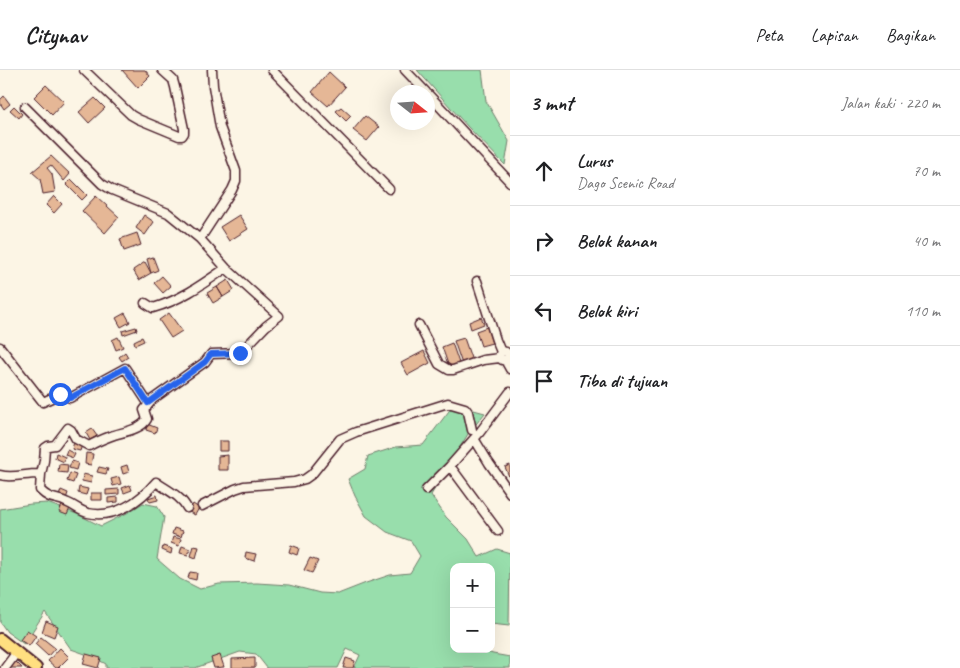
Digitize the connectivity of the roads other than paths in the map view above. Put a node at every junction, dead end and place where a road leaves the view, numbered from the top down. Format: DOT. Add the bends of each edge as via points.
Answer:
graph roads {
  1 [pos="84,70"];
  2 [pos="162,70"];
  3 [pos="212,70"];
  4 [pos="272,70"];
  5 [pos="405,70"];
  6 [pos="419,85"];
  7 [pos="435,102"];
  8 [pos="25,107"];
  9 [pos="510,182"];
  10 [pos="389,189"];
  11 [pos="200,239"];
  12 [pos="226,268"];
  13 [pos="477,281"];
  14 [pos="145,303"];
  15 [pos="419,325"];
  16 [pos="0,347"];
  17 [pos="505,356"];
  18 [pos="510,369"];
  19 [pos="510,392"];
  20 [pos="148,403"];
  21 [pos="476,435"];
  22 [pos="450,466"];
  23 [pos="41,474"];
  24 [pos="0,475"];
  25 [pos="426,490"];
  26 [pos="510,492"];
  27 [pos="202,506"];
  28 [pos="188,508"];
  29 [pos="498,532"];
  30 [pos="0,639"];
  31 [pos="17,652"];
  32 [pos="6,668"];
  33 [pos="36,668"];
  1 -- 2 [label="street" via="131,115 182,136 184,130 176,87"];
  3 -- 11 [label="street" via="220,127 236,171 236,181"];
  4 -- 10 [label="street"];
  5 -- 6 [label="street"];
  7 -- 9 [label="street"];
  8 -- 11 [label="street" via="102,184 168,213"];
  11 -- 12 [label="street"];
  12 -- 14 [label="street" via="186,295 153,308"];
  12 -- 20 [label="street" via="278,316 240,353 211,354 205,362"];
  13 -- 17 [label="street" via="496,340"];
  15 -- 17 [label="street" via="440,364 450,370"];
  16 -- 20 [label="street" via="43,402 60,394 70,398 125,368"];
  17 -- 18 [label="street"];
  19 -- 21 [label="street"];
  20 -- 23 [label="street" via="144,410 147,419 140,426 89,446 76,439 68,428 55,445 45,448"];
  21 -- 22 [label="street"];
  21 -- 26 [label="street" via="489,463"];
  21 -- 27 [label="street" via="465,408 448,403 340,439 305,479 244,486"];
  22 -- 25 [label="street"];
  22 -- 29 [label="street"];
  23 -- 24 [label="street"];
  23 -- 28 [label="street" via="40,490 47,497 67,502 88,513 101,515 130,506 156,482"];
  30 -- 31 [label="main road"];
  31 -- 32 [label="street"];
  31 -- 33 [label="main road"];
}
